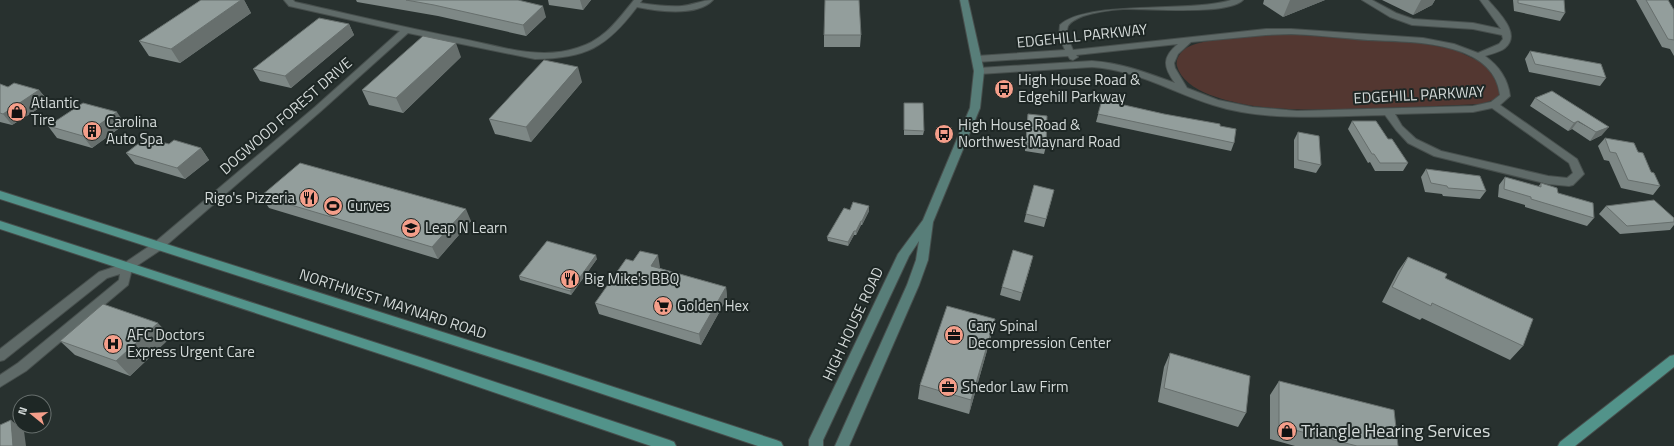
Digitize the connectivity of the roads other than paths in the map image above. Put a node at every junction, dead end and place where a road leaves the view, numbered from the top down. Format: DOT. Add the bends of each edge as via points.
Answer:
graph roads {
  1 [pos="288,0"];
  2 [pos="709,0"];
  3 [pos="964,0"];
  4 [pos="1239,0"];
  5 [pos="1366,0"];
  6 [pos="1484,0"];
  7 [pos="637,2"];
  8 [pos="406,30"];
  9 [pos="1507,33"];
  10 [pos="1190,40"];
  11 [pos="1070,52"];
  12 [pos="1478,56"];
  13 [pos="977,59"];
  14 [pos="1078,64"];
  15 [pos="979,71"];
  16 [pos="1184,89"];
  17 [pos="1494,105"];
  18 [pos="1388,112"];
  19 [pos="0,195"];
  20 [pos="928,221"];
  21 [pos="0,225"];
  22 [pos="158,246"];
  23 [pos="127,267"];
  24 [pos="0,356"];
  25 [pos="1674,360"];
  26 [pos="0,382"];
  27 [pos="669,446"];
  28 [pos="776,446"];
  29 [pos="816,446"];
  30 [pos="842,446"];
  31 [pos="1564,446"];
  1 -- 8 [label="street" via="292,4"];
  2 -- 7 [label="street" via="676,9"];
  3 -- 13 [label="main road, HIGH HOUSE ROAD"];
  4 -- 11 [label="street" via="1210,7 1109,4 1080,12 1063,28 1062,33"];
  5 -- 9 [label="street" via="1412,22 1474,26"];
  6 -- 9 [label="street"];
  7 -- 8 [label="street" via="607,37 583,49 554,56 535,56"];
  8 -- 22 [label="street, DOGWOOD FOREST DRIVE" via="318,110"];
  9 -- 12 [label="street" via="1507,39 1502,46"];
  10 -- 11 [label="street, EDGEHILL PARKWAY"];
  10 -- 12 [label="street, EDGEHILL PARKWAY" via="1266,32 1303,32 1432,42"];
  10 -- 16 [label="street, EDGEHILL PARKWAY" via="1176,49 1170,61 1175,78"];
  11 -- 13 [label="street, EDGEHILL PARKWAY"];
  11 -- 14 [label="street"];
  12 -- 17 [label="street, EDGEHILL PARKWAY" via="1495,70 1504,84 1505,96"];
  13 -- 15 [label="main road, HIGH HOUSE ROAD"];
  14 -- 15 [label="street, EDGEHILL PARKWAY"];
  14 -- 16 [label="street, EDGEHILL PARKWAY" via="1123,67"];
  15 -- 20 [label="main road, HIGH HOUSE ROAD" via="976,108"];
  16 -- 18 [label="street, EDGEHILL PARKWAY" via="1216,103 1252,110 1298,114"];
  17 -- 18 [label="street, EDGEHILL PARKWAY" via="1473,109"];
  17 -- 18 [label="street" via="1573,160 1579,174 1569,182 1548,180 1438,154 1412,141"];
  19 -- 22 [label="main road, NORTHWEST MAYNARD ROAD"];
  20 -- 29 [label="main road, HIGH HOUSE ROAD" via="904,254 816,440"];
  20 -- 30 [label="main road, HIGH HOUSE ROAD" via="922,260 913,285"];
  21 -- 23 [label="main road"];
  22 -- 23 [label="street, DOGWOOD FOREST DRIVE"];
  22 -- 28 [label="main road, NORTHWEST MAYNARD ROAD"];
  23 -- 24 [label="street, DOGWOOD FOREST DRIVE" via="103,275"];
  23 -- 26 [label="street" via="124,282 22,367"];
  23 -- 27 [label="main road"];
  25 -- 31 [label="main road"];
}
